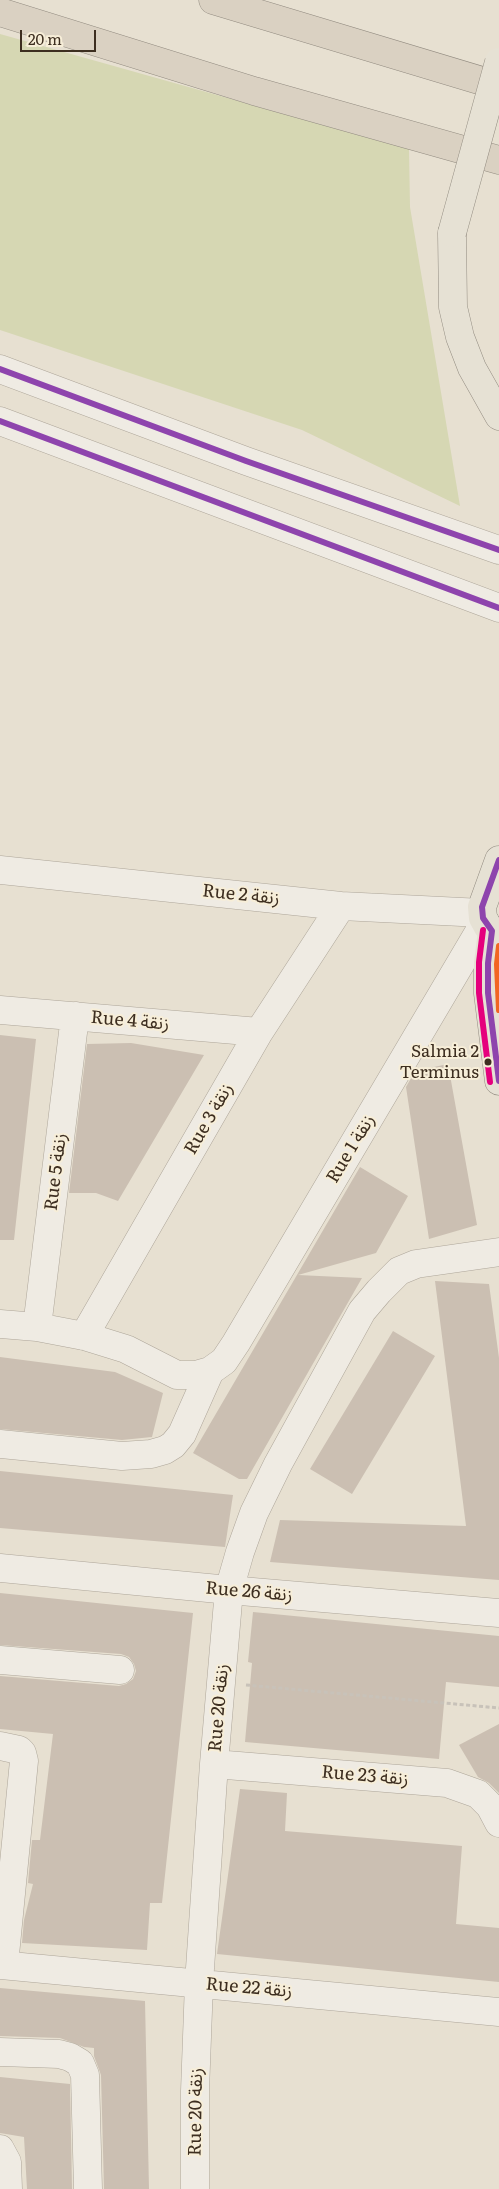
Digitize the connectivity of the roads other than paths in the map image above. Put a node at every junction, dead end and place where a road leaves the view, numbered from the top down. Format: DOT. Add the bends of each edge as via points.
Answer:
graph roads {
  1 [pos="213,0"];
  2 [pos="0,12"];
  3 [pos="499,62"];
  4 [pos="499,86"];
  5 [pos="499,160"];
  6 [pos="0,369"];
  7 [pos="499,416"];
  8 [pos="0,421"];
  9 [pos="499,550"];
  10 [pos="499,608"];
  11 [pos="499,860"];
  12 [pos="0,870"];
  13 [pos="341,906"];
  14 [pos="490,915"];
  15 [pos="0,1010"];
  16 [pos="75,1016"];
  17 [pos="259,1032"];
  18 [pos="499,1081"];
  19 [pos="499,1252"];
  20 [pos="0,1324"];
  21 [pos="37,1327"];
  22 [pos="84,1336"];
  23 [pos="210,1371"];
  24 [pos="0,1444"];
  25 [pos="0,1568"];
  26 [pos="229,1590"];
  27 [pos="499,1613"];
  28 [pos="0,1660"];
  29 [pos="120,1670"];
  30 [pos="11,1749"];
  31 [pos="214,1764"];
  32 [pos="10,1817"];
  33 [pos="499,1823"];
  34 [pos="5,1892"];
  35 [pos="2,1965"];
  36 [pos="199,1983"];
  37 [pos="499,2012"];
  38 [pos="0,2052"];
  39 [pos="0,2149"];
  40 [pos="8,2189"];
  41 [pos="88,2189"];
  42 [pos="196,2189"];
  1 -- 4 [label="highway"];
  2 -- 5 [label="highway" via="254,91"];
  3 -- 7 [label="main road, bridge" via="452,233 453,307 460,337 472,368"];
  6 -- 9 [label="street" via="246,461"];
  8 -- 10 [label="street"];
  11 -- 14 [label="main road"];
  12 -- 13 [label="street, Rue 2 زنقة"];
  13 -- 14 [label="street, Rue 2 زنقة"];
  13 -- 17 [label="street, Rue 3 زنقة"];
  14 -- 18 [label="main road" via="488,993"];
  14 -- 23 [label="street, Rue 1 زنقة" via="236,1343 224,1361"];
  15 -- 16 [label="street, Rue 4 زنقة"];
  16 -- 17 [label="street, Rue 4 زنقة"];
  16 -- 21 [label="street, Rue 5 زنقة"];
  17 -- 22 [label="street, Rue 3 زنقة"];
  19 -- 26 [label="street, Rue 20 زنقة" via="431,1260 399,1271 362,1311 254,1512"];
  20 -- 21 [label="street"];
  21 -- 22 [label="street"];
  22 -- 23 [label="street" via="126,1349 177,1375"];
  23 -- 24 [label="street" via="182,1434 165,1450 122,1456"];
  25 -- 26 [label="street, Rue 26 زنقة"];
  26 -- 27 [label="street, Rue 26 زنقة"];
  26 -- 31 [label="street, Rue 20 زنقة"];
  28 -- 29 [label="street"];
  30 -- 32 [label="street" via="24,1761"];
  31 -- 33 [label="street, Rue 23 زنقة" via="447,1783 478,1794 490,1806"];
  31 -- 36 [label="street, Rue 20 زنقة"];
  32 -- 34 [label="street"];
  34 -- 35 [label="street"];
  35 -- 36 [label="street, Rue 22 زنقة"];
  36 -- 37 [label="street, Rue 22 زنقة"];
  36 -- 42 [label="street, Rue 20 زنقة"];
  38 -- 41 [label="street" via="58,2054 80,2063 85,2075"];
  39 -- 40 [label="street" via="7,2162"];
}
